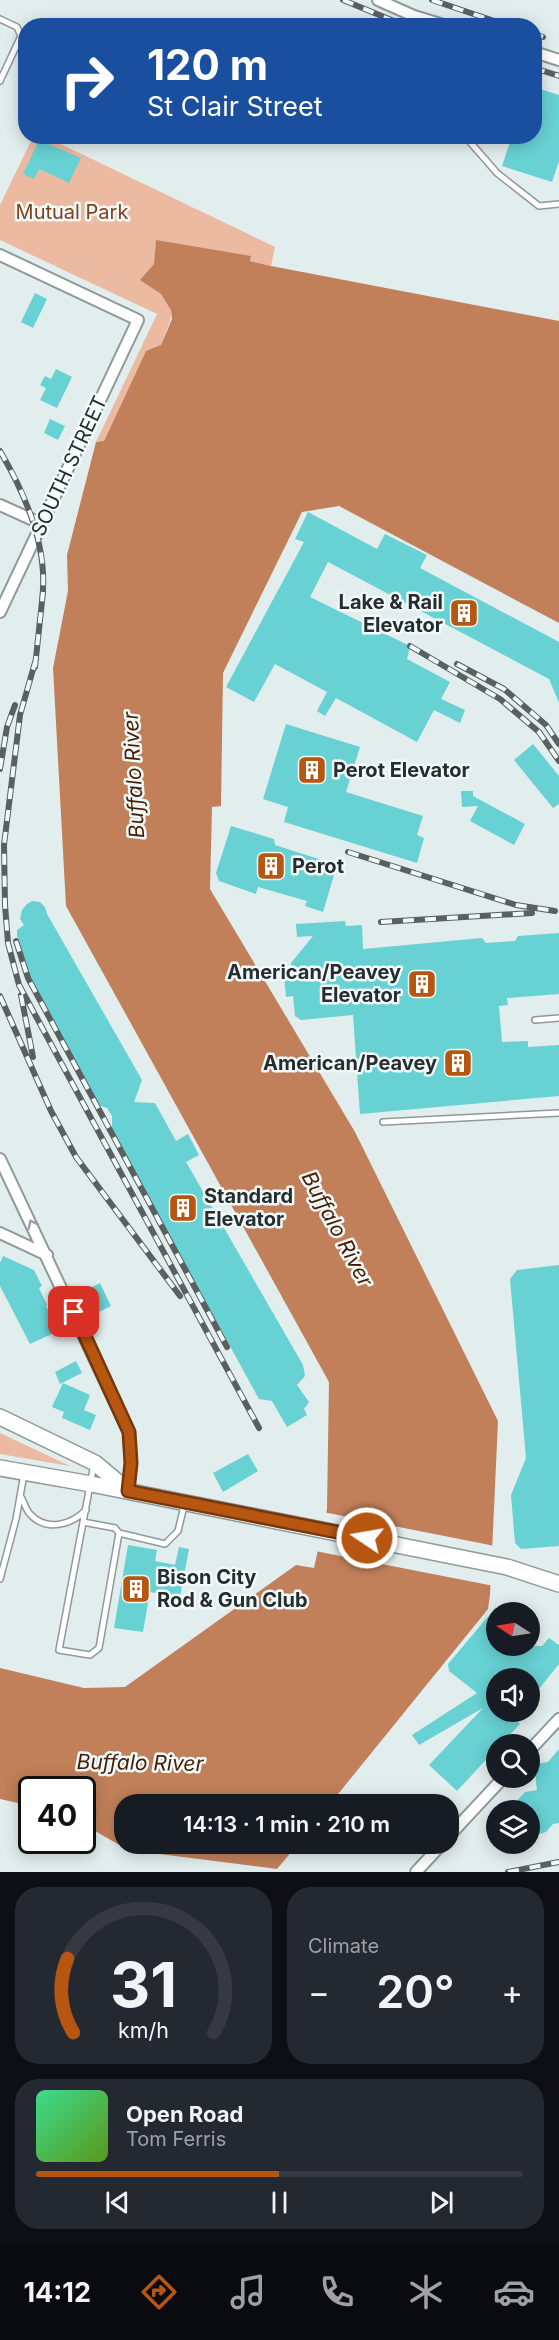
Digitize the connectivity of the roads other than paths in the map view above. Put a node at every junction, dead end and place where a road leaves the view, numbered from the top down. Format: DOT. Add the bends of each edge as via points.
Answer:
graph roads {
  1 [pos="378,0"];
  2 [pos="421,18"];
  3 [pos="0,19"];
  4 [pos="18,29"];
  5 [pos="18,42"];
  6 [pos="542,55"];
  7 [pos="559,60"];
  8 [pos="0,81"];
  9 [pos="472,144"];
  10 [pos="559,204"];
  11 [pos="0,255"];
  12 [pos="0,505"];
  13 [pos="42,524"];
  14 [pos="0,612"];
  15 [pos="559,1018"];
  16 [pos="535,1020"];
  17 [pos="559,1113"];
  18 [pos="383,1122"];
  19 [pos="0,1158"];
  20 [pos="0,1233"];
  21 [pos="47,1255"];
  22 [pos="0,1418"];
  23 [pos="94,1463"];
  24 [pos="0,1468"];
  25 [pos="24,1472"];
  26 [pos="91,1484"];
  27 [pos="128,1491"];
  28 [pos="20,1495"];
  29 [pos="184,1502"];
  30 [pos="86,1510"];
  31 [pos="83,1522"];
  32 [pos="119,1533"];
  33 [pos="0,1578"];
  34 [pos="559,1584"];
  35 [pos="559,1719"];
  36 [pos="540,1739"];
  37 [pos="494,1788"];
  38 [pos="459,1825"];
  39 [pos="433,1854"];
  40 [pos="417,1872"];
  1 -- 2 [label="street"];
  3 -- 4 [label="lane"];
  5 -- 8 [label="lane"];
  6 -- 7 [label="street"];
  9 -- 10 [label="lane" via="497,173 539,206"];
  11 -- 13 [label="street, SOUTH STREET" via="138,320"];
  12 -- 13 [label="street"];
  13 -- 14 [label="street, SOUTH STREET"];
  15 -- 16 [label="lane"];
  17 -- 18 [label="lane"];
  21 -- 19 [label="street, one-way"];
  20 -- 21 [label="street"];
  21 -- 27 [label="street" via="129,1432"];
  22 -- 23 [label="street"];
  23 -- 26 [label="lane"];
  23 -- 27 [label="street"];
  24 -- 25 [label="street"];
  25 -- 26 [label="street"];
  25 -- 28 [label="lane"];
  26 -- 27 [label="street"];
  26 -- 30 [label="lane"];
  27 -- 29 [label="street"];
  28 -- 30 [label="lane" via="30,1515 53,1525 72,1522"];
  28 -- 33 [label="lane"];
  29 -- 32 [label="lane" via="178,1531 165,1544"];
  29 -- 34 [label="street" via="507,1567"];
  30 -- 31 [label="lane"];
  31 -- 32 [label="lane" via="115,1528"];
  31 -- 32 [label="lane" via="59,1650 90,1655 99,1648"];
  35 -- 36 [label="street"];
  37 -- 38 [label="street"];
  39 -- 40 [label="street"];
}
